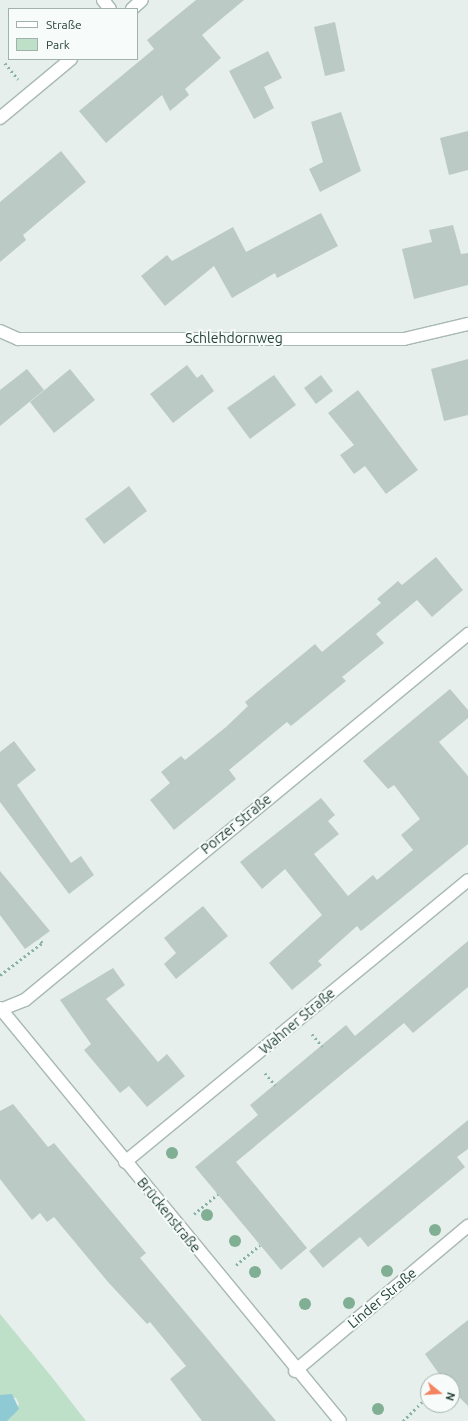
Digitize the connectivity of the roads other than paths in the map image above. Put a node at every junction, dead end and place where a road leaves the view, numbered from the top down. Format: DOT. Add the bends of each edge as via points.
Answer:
graph roads {
  1 [pos="103,0"];
  2 [pos="142,0"];
  3 [pos="109,8"];
  4 [pos="133,8"];
  5 [pos="70,60"];
  6 [pos="0,118"];
  7 [pos="468,324"];
  8 [pos="0,331"];
  9 [pos="468,634"];
  10 [pos="468,880"];
  11 [pos="1,1009"];
  12 [pos="125,1162"];
  13 [pos="468,1226"];
  14 [pos="295,1371"];
  15 [pos="340,1421"];
  1 -- 3 [label="street"];
  2 -- 4 [label="street"];
  5 -- 6 [label="street"];
  7 -- 8 [label="street, Schlehdornweg" via="404,339 18,339"];
  9 -- 11 [label="street, Porzer Straße" via="26,1000"];
  10 -- 12 [label="street, Wahner Straße"];
  11 -- 12 [label="street, Brückenstraße"];
  12 -- 14 [label="street, Brückenstraße"];
  13 -- 14 [label="street, Linder Straße"];
  14 -- 15 [label="street, Brückenstraße"];
}
